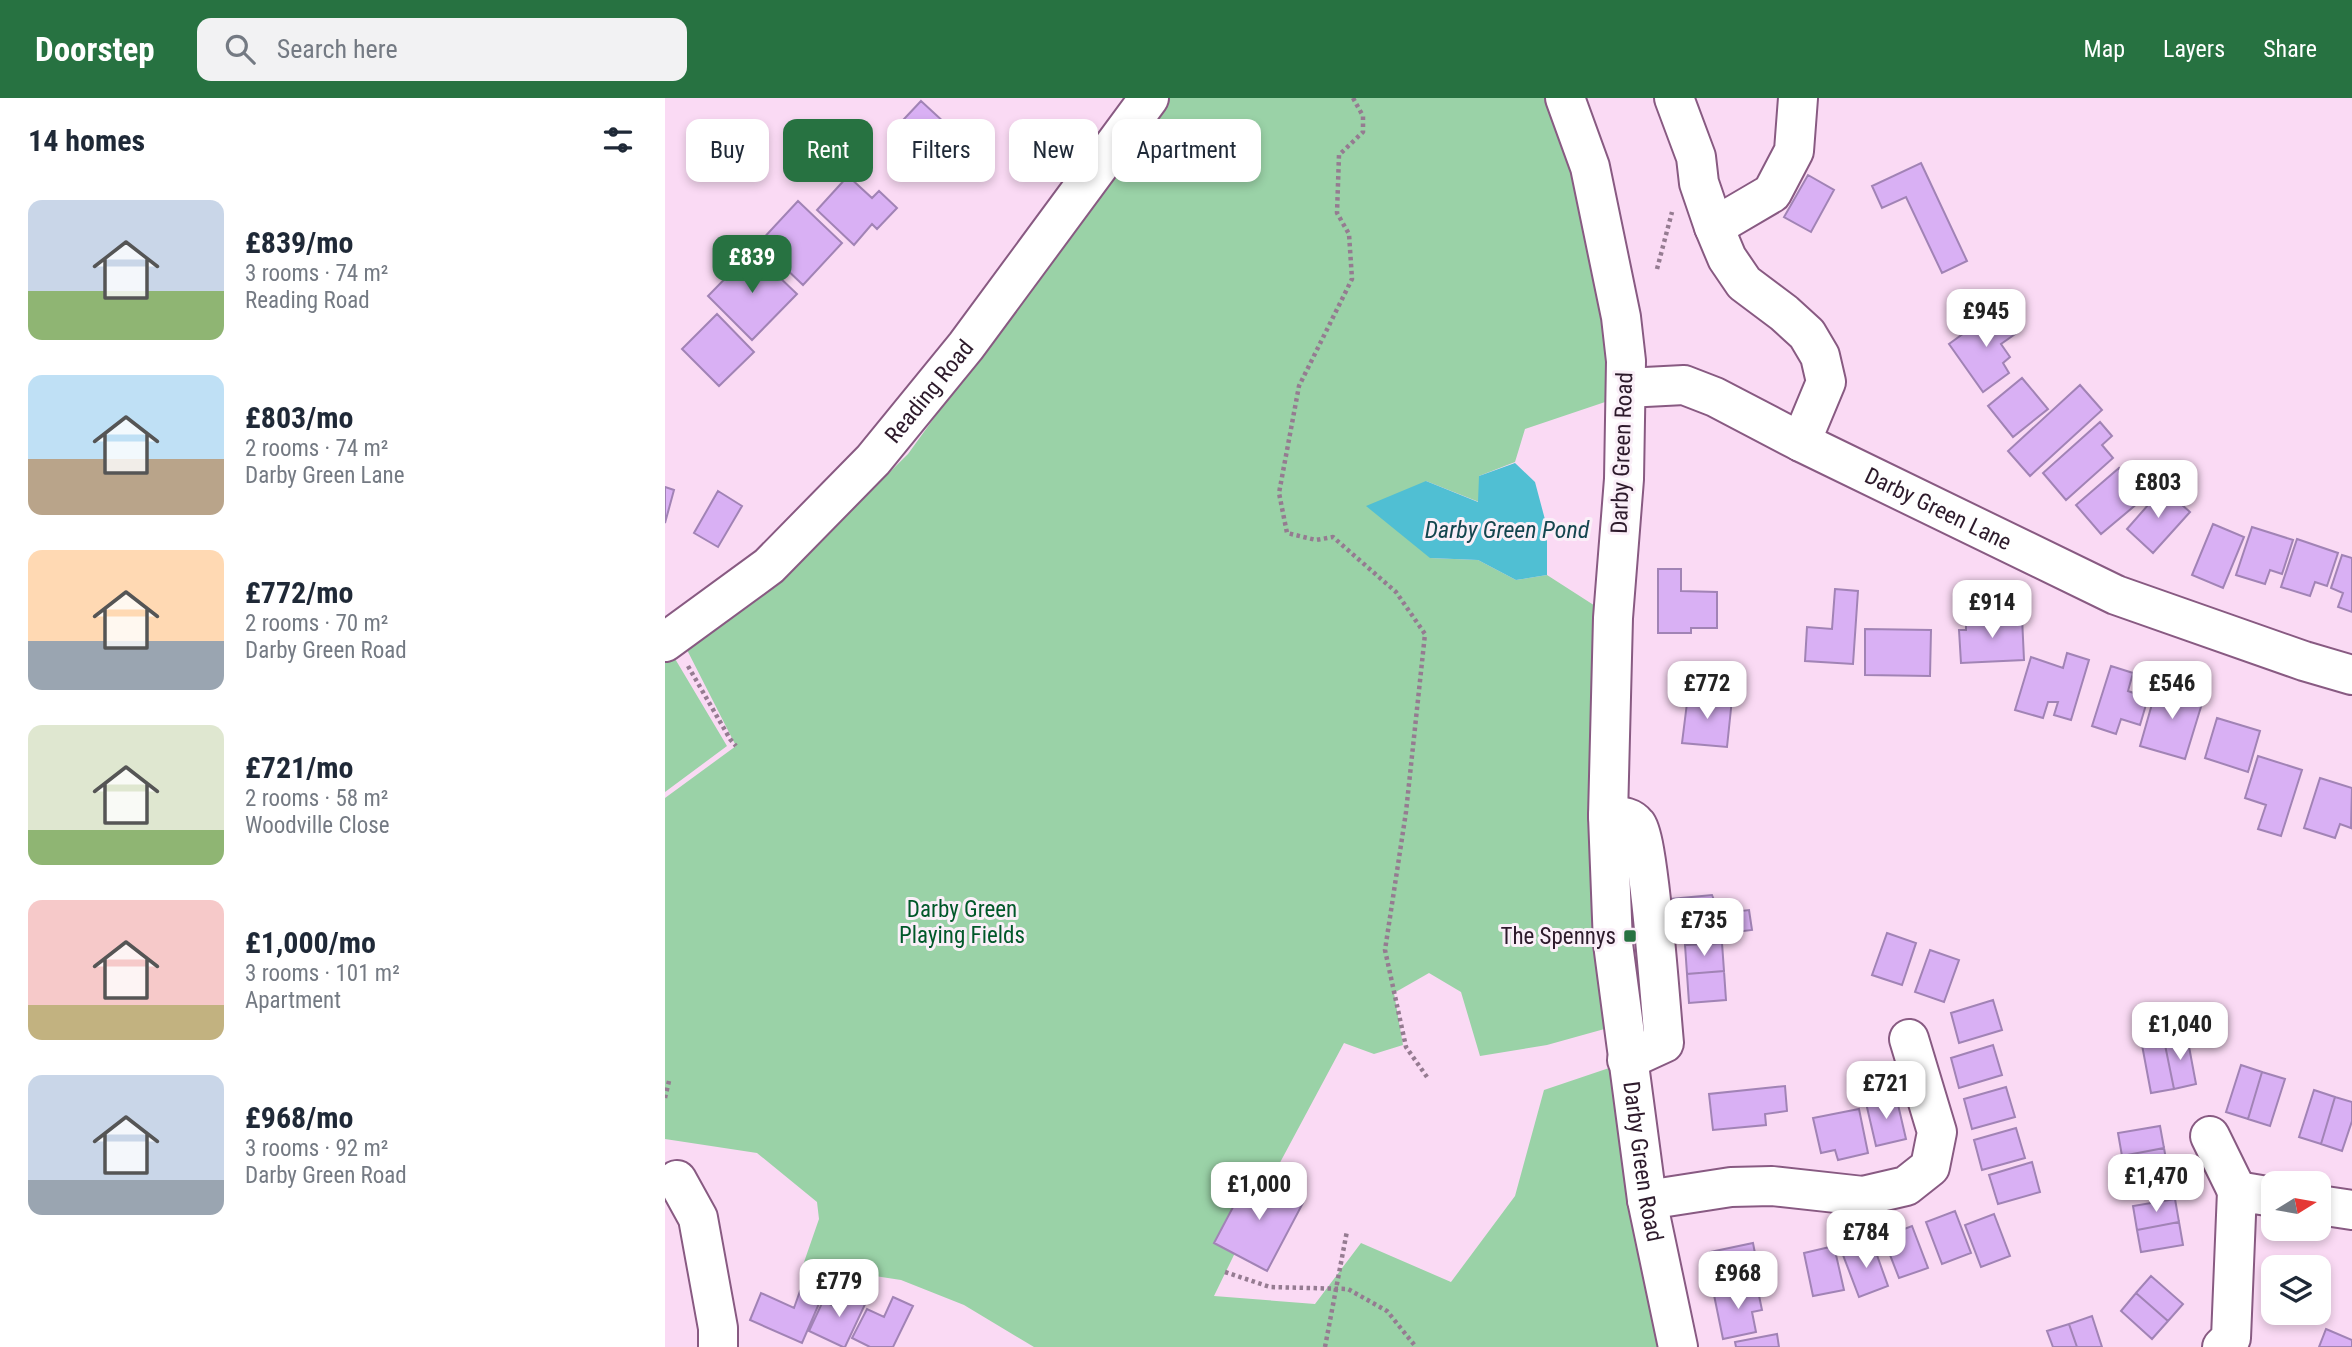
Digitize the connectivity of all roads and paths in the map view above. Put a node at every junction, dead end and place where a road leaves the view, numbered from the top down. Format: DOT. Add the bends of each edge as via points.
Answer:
graph roads {
  1 [pos="1149,98"];
  2 [pos="1353,98"];
  3 [pos="1565,98"];
  4 [pos="1674,98"];
  5 [pos="1798,98"];
  6 [pos="1714,227"];
  7 [pos="1626,388"];
  8 [pos="1801,442"];
  9 [pos="669,640"];
  10 [pos="2352,675"];
  11 [pos="736,746"];
  12 [pos="1909,1039"];
  13 [pos="1427,1077"];
  14 [pos="669,1081"];
  15 [pos="665,1098"];
  16 [pos="2210,1136"];
  17 [pos="677,1180"];
  18 [pos="2255,1194"];
  19 [pos="1647,1200"];
  20 [pos="2331,1207"];
  21 [pos="2352,1210"];
  22 [pos="1347,1231"];
  23 [pos="1225,1272"];
  24 [pos="1337,1288"];
  25 [pos="717,1347"];
  26 [pos="1325,1347"];
  27 [pos="1416,1347"];
  28 [pos="1678,1347"];
  29 [pos="2222,1347"];
  1 -- 9 [label="street, Reading Road" via="966,346 873,460 769,566"];
  2 -- 13 [label="path" via="1363,116 1363,132 1339,155 1337,213 1349,234 1352,279 1299,386 1279,493 1287,533 1316,540 1333,537 1396,592 1425,635 1385,950 1406,1047"];
  3 -- 7 [label="street, Darby Green Road" via="1590,167 1611,265 1621,317"];
  4 -- 6 [label="street" via="1696,157 1699,183"];
  5 -- 6 [label="street" via="1794,150 1772,193"];
  6 -- 8 [label="street" via="1744,283 1807,334 1820,356 1826,382"];
  7 -- 8 [label="street, Darby Green Lane" via="1684,385"];
  7 -- 19 [label="street, Darby Green Road" via="1608,816 1613,944"];
  8 -- 10 [label="street, Darby Green Lane" via="2116,594"];
  9 -- 11 [label="path"];
  12 -- 19 [label="street" via="1937,1132 1930,1167 1906,1186 1863,1196 1772,1186 1731,1187"];
  14 -- 15 [label="path"];
  16 -- 18 [label="street"];
  17 -- 25 [label="street" via="698,1218 718,1328"];
  18 -- 29 [label="street" via="2231,1338"];
  19 -- 28 [label="street, Darby Green Road"];
  20 -- 21 [label="street"];
  22 -- 24 [label="path"];
  23 -- 24 [label="path" via="1270,1287"];
  24 -- 26 [label="path"];
  24 -- 27 [label="path" via="1387,1311"];
}
